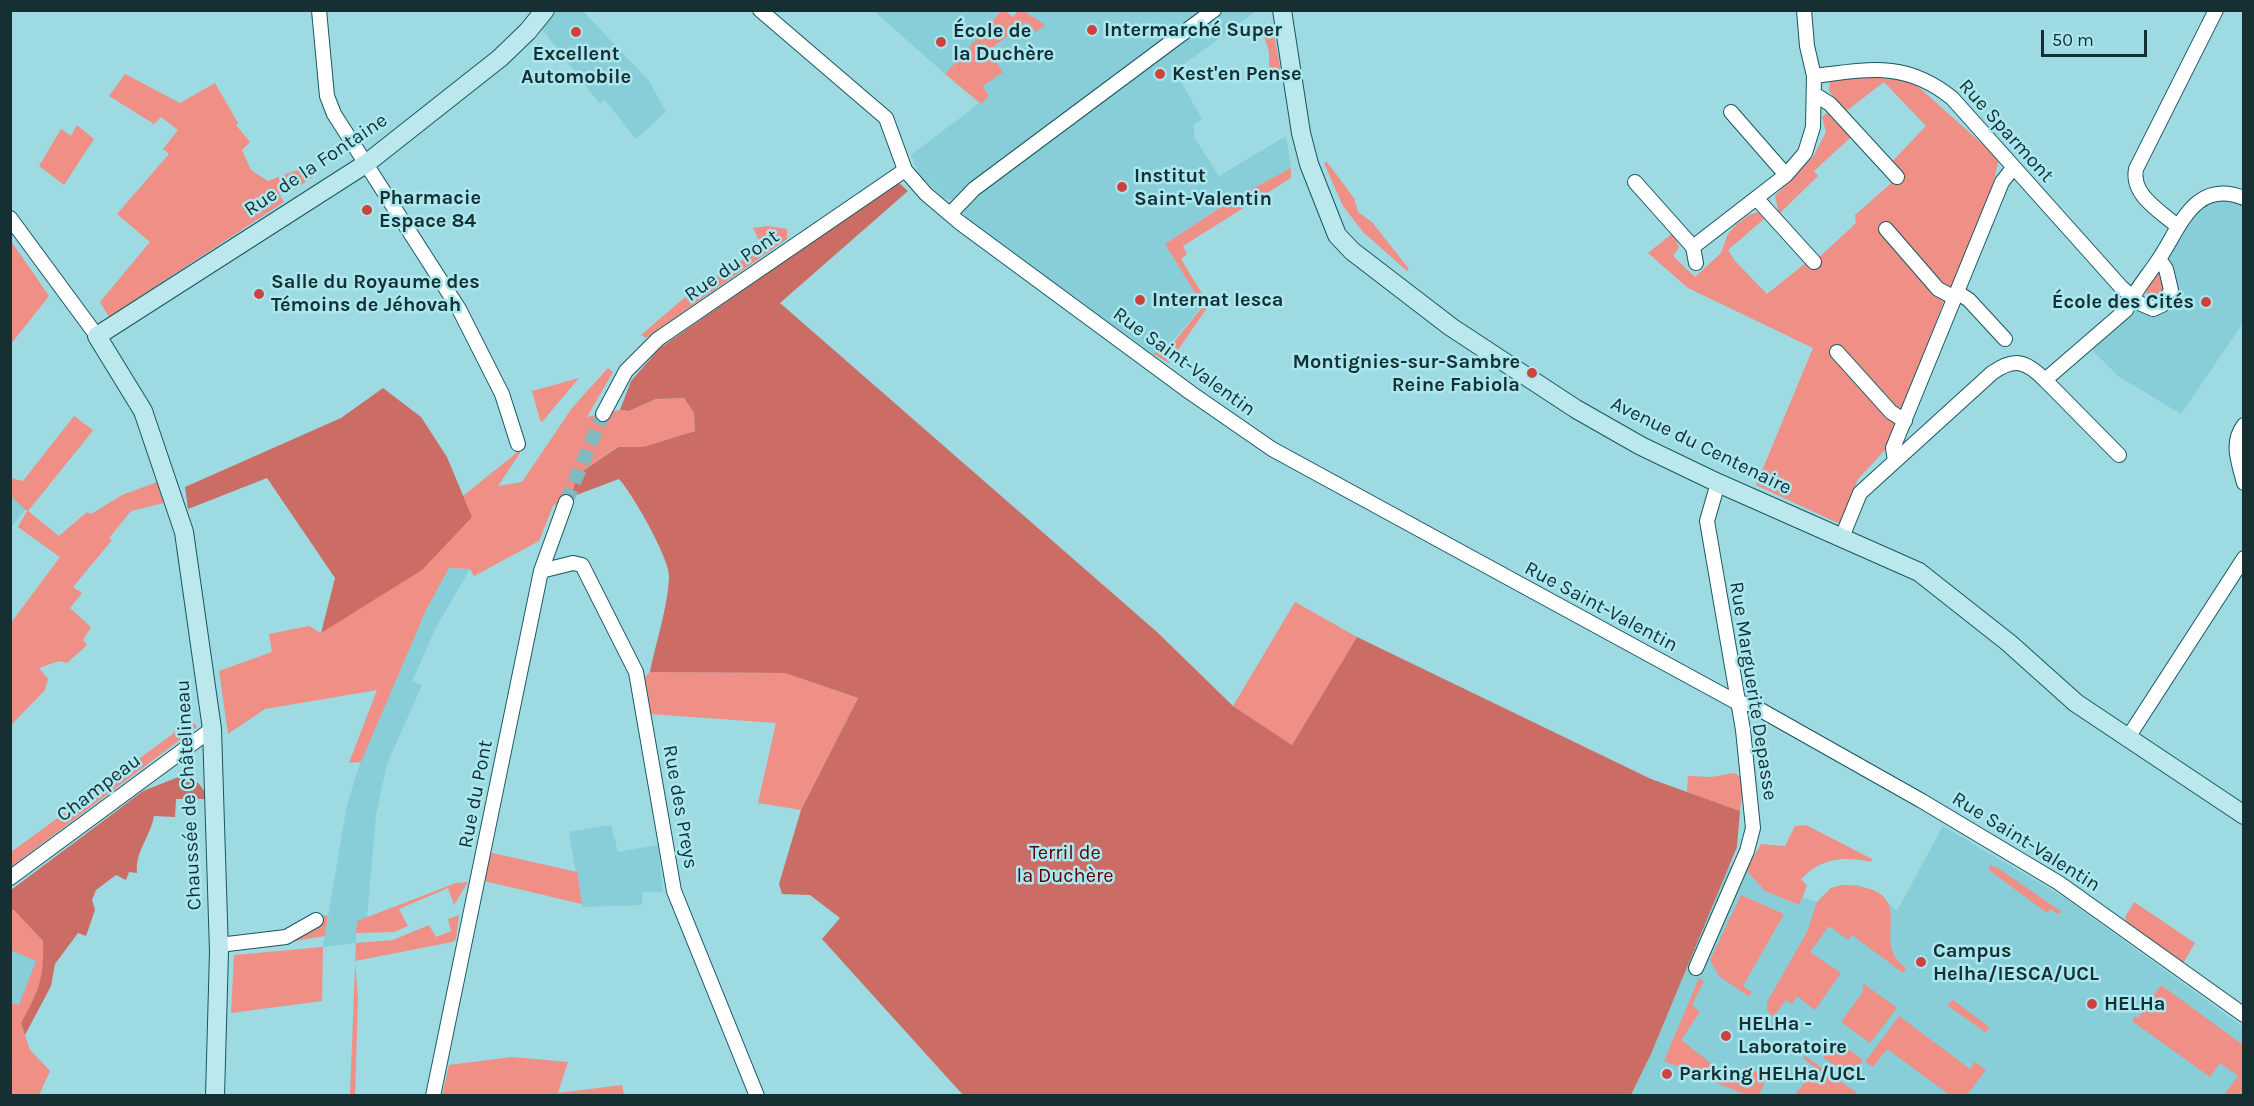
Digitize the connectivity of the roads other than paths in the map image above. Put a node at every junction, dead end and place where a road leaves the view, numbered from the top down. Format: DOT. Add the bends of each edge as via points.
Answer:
graph roads {
  1 [pos="320,10"];
  2 [pos="545,10"];
  3 [pos="760,10"];
  4 [pos="1214,10"];
  5 [pos="1282,10"];
  6 [pos="1804,10"];
  7 [pos="2216,10"];
  8 [pos="1814,76"];
  9 [pos="1814,94"];
  10 [pos="1731,112"];
  11 [pos="366,163"];
  12 [pos="2013,168"];
  13 [pos="905,170"];
  14 [pos="1786,176"];
  15 [pos="1897,177"];
  16 [pos="1635,182"];
  17 [pos="2244,198"];
  18 [pos="1757,199"];
  19 [pos="950,214"];
  20 [pos="10,218"];
  21 [pos="2177,226"];
  22 [pos="1886,230"];
  23 [pos="1693,248"];
  24 [pos="2159,259"];
  25 [pos="1814,262"];
  26 [pos="1696,263"];
  27 [pos="1956,295"];
  28 [pos="2132,296"];
  29 [pos="97,336"];
  30 [pos="2005,339"];
  31 [pos="1837,352"];
  32 [pos="2045,380"];
  33 [pos="603,414"];
  34 [pos="1905,421"];
  35 [pos="2244,425"];
  36 [pos="518,444"];
  37 [pos="2119,455"];
  38 [pos="1894,461"];
  39 [pos="1718,483"];
  40 [pos="2244,483"];
  41 [pos="566,502"];
  42 [pos="1842,537"];
  43 [pos="2244,558"];
  44 [pos="541,571"];
  45 [pos="1738,704"];
  46 [pos="212,729"];
  47 [pos="2127,739"];
  48 [pos="2244,815"];
  49 [pos="10,878"];
  50 [pos="316,920"];
  51 [pos="219,945"];
  52 [pos="1696,968"];
  53 [pos="2244,1015"];
  54 [pos="215,1095"];
  55 [pos="433,1095"];
  56 [pos="757,1095"];
  1 -- 11 [label="street" via="327,96 350,142"];
  2 -- 11 [label="main road, Rue de la Fontaine" via="500,58"];
  3 -- 13 [label="street, Rue Saint-Valentin" via="886,118"];
  4 -- 19 [label="street" via="974,189"];
  5 -- 39 [label="main road, Avenue du Centenaire" via="1309,164 1329,218 1343,242 1450,327 1544,390 1641,446"];
  6 -- 8 [label="street"];
  7 -- 21 [label="street" via="2136,169 2134,181 2140,193"];
  8 -- 9 [label="street"];
  8 -- 12 [label="street, Rue Sparmont" via="1873,68 1903,71 1932,82 1952,98"];
  9 -- 14 [label="street" via="1810,140 1802,159"];
  9 -- 15 [label="street" via="1830,104"];
  10 -- 14 [label="street"];
  11 -- 29 [label="main road, Rue de la Fontaine"];
  11 -- 36 [label="street" via="471,331 502,394"];
  12 -- 27 [label="street" via="2002,182"];
  12 -- 28 [label="street, Rue Sparmont"];
  13 -- 19 [label="street, Rue Saint-Valentin"];
  13 -- 33 [label="street, Rue du Pont" via="658,339 626,371"];
  14 -- 18 [label="street"];
  16 -- 23 [label="street"];
  17 -- 21 [label="street" via="2213,195 2196,204"];
  18 -- 23 [label="street"];
  18 -- 25 [label="street"];
  19 -- 45 [label="street, Rue Saint-Valentin" via="1272,449"];
  20 -- 29 [label="street, Chaussée de Châtelineau"];
  21 -- 24 [label="street"];
  22 -- 27 [label="street" via="1938,289"];
  23 -- 26 [label="street"];
  24 -- 28 [label="street"];
  24 -- 28 [label="street" via="2171,284 2162,305 2153,309"];
  27 -- 30 [label="street" via="1969,300"];
  27 -- 34 [label="street"];
  28 -- 32 [label="street" via="2126,310"];
  29 -- 46 [label="main road, Chaussée de Châtelineau" via="143,411 184,532"];
  31 -- 34 [label="street" via="1891,412"];
  32 -- 37 [label="street"];
  32 -- 38 [label="street" via="2026,364 2001,366"];
  34 -- 38 [label="street" via="1893,448"];
  35 -- 40 [label="street" via="2236,440"];
  38 -- 42 [label="street" via="1860,493"];
  39 -- 42 [label="main road, Avenue du Centenaire"];
  39 -- 45 [label="street, Rue Marguerite Depasse" via="1707,521"];
  41 -- 44 [label="street, Rue du Pont"];
  42 -- 47 [label="main road, Avenue du Centenaire" via="1919,572 1942,588 2076,703"];
  43 -- 47 [label="street"];
  44 -- 55 [label="street, Rue du Pont"];
  44 -- 56 [label="street, Rue des Preys" via="573,563 582,565 636,672 674,891"];
  45 -- 52 [label="street, Rue Marguerite Depasse" via="1753,828 1747,851"];
  45 -- 53 [label="street, Rue Saint-Valentin" via="1750,704 2060,883"];
  46 -- 49 [label="street, Champeau"];
  46 -- 51 [label="main road, Chaussée de Châtelineau"];
  47 -- 48 [label="main road, Avenue du Centenaire"];
  50 -- 51 [label="street" via="286,937"];
  51 -- 54 [label="main road, Chaussée de Châtelineau"];
}
